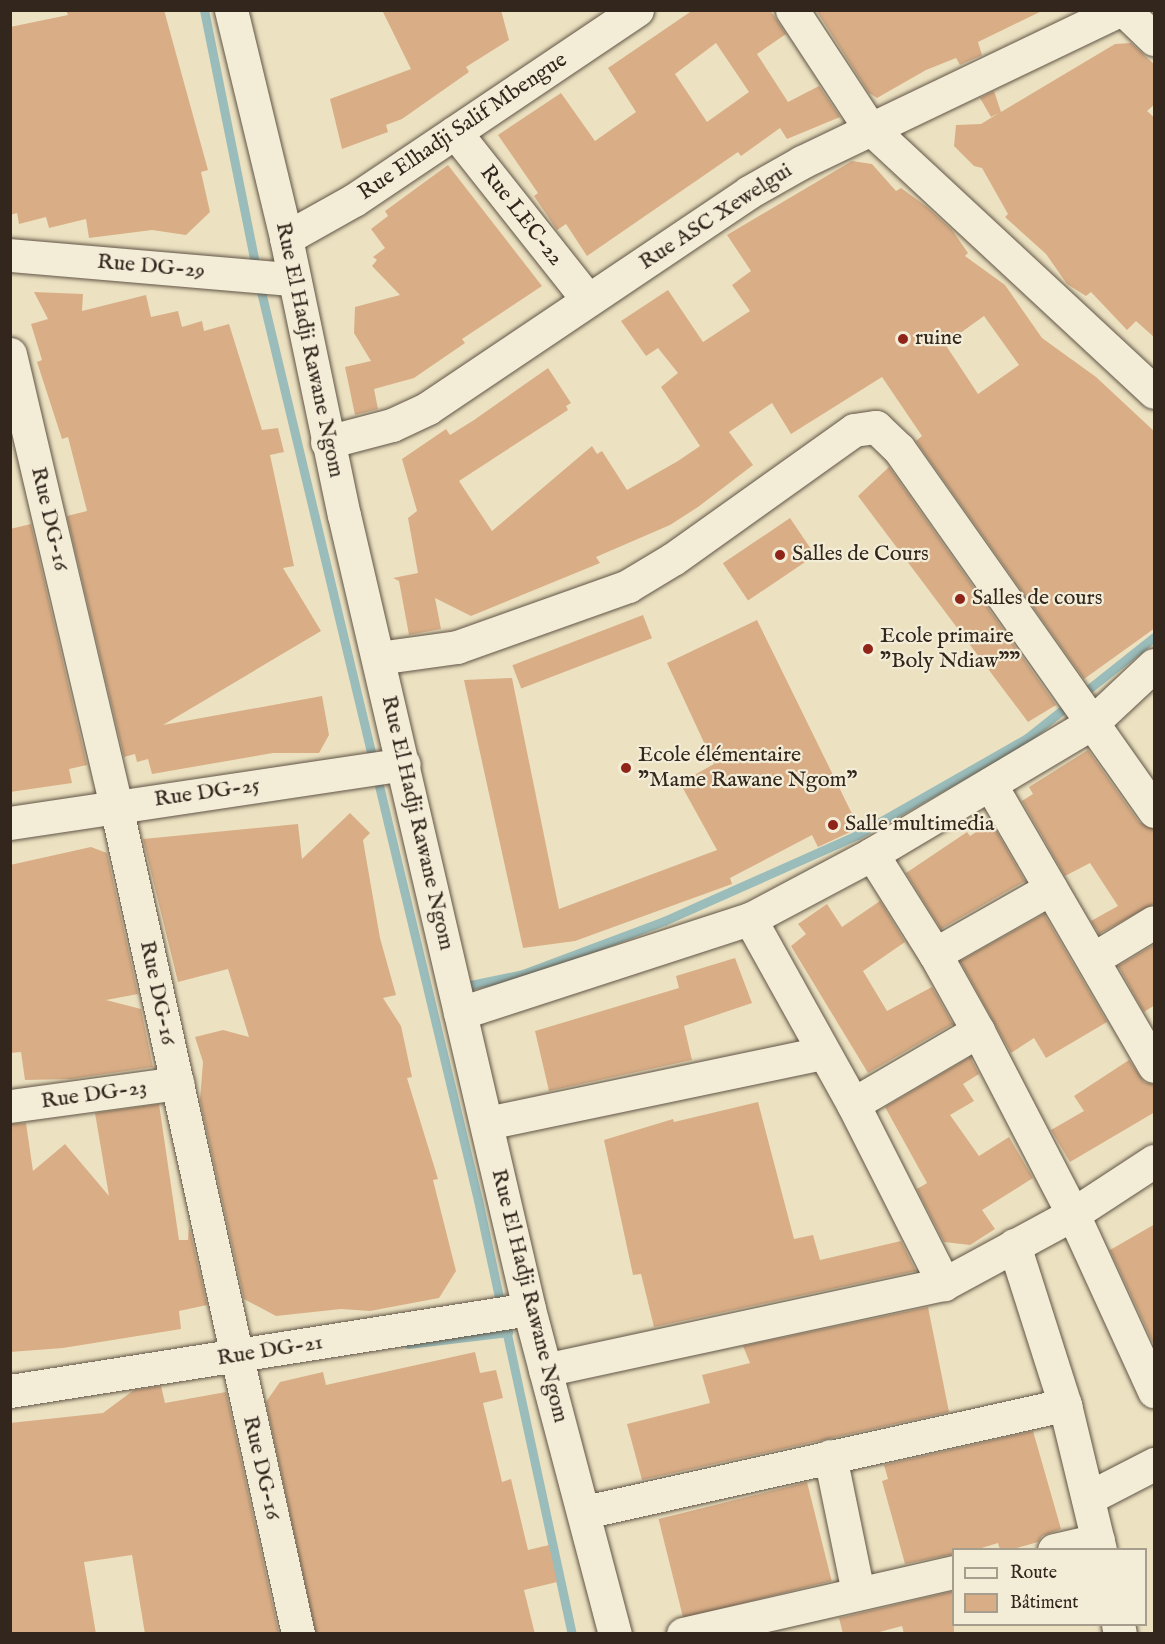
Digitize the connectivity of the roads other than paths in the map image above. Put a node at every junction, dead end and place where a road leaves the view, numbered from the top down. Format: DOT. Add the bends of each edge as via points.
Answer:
graph roads {
  1 [pos="231,10"];
  2 [pos="637,10"];
  3 [pos="792,10"];
  4 [pos="1105,13"];
  5 [pos="1155,39"];
  6 [pos="869,127"];
  7 [pos="455,132"];
  8 [pos="286,238"];
  9 [pos="10,255"];
  10 [pos="292,279"];
  11 [pos="588,300"];
  12 [pos="10,354"];
  13 [pos="1155,392"];
  14 [pos="327,442"];
  15 [pos="378,658"];
  16 [pos="1155,664"];
  17 [pos="1092,723"];
  18 [pos="404,764"];
  19 [pos="990,784"];
  20 [pos="116,806"];
  21 [pos="1155,811"];
  22 [pos="10,823"];
  23 [pos="872,854"];
  24 [pos="1051,888"];
  25 [pos="750,920"];
  26 [pos="1155,922"];
  27 [pos="935,954"];
  28 [pos="1093,959"];
  29 [pos="460,1013"];
  30 [pos="978,1031"];
  31 [pos="823,1053"];
  32 [pos="1155,1066"];
  33 [pos="177,1083"];
  34 [pos="853,1104"];
  35 [pos="10,1106"];
  36 [pos="487,1123"];
  37 [pos="1155,1161"];
  38 [pos="1073,1214"];
  39 [pos="1014,1245"];
  40 [pos="944,1284"];
  41 [pos="530,1309"];
  42 [pos="236,1357"];
  43 [pos="545,1370"];
  44 [pos="10,1391"];
  45 [pos="1155,1391"];
  46 [pos="1065,1405"];
  47 [pos="830,1456"];
  48 [pos="1155,1464"];
  49 [pos="1088,1498"];
  50 [pos="585,1512"];
  51 [pos="1099,1545"];
  52 [pos="1072,1548"];
  53 [pos="952,1572"];
  54 [pos="858,1593"];
  55 [pos="750,1627"];
  56 [pos="298,1634"];
  57 [pos="615,1634"];
  58 [pos="683,1634"];
  1 -- 8 [label="street, Rue El Hadji Rawane Ngom"];
  2 -- 7 [label="street, Rue Elhadji Salif Mbengue"];
  3 -- 6 [label="street"];
  4 -- 5 [label="street"];
  4 -- 6 [label="street, Rue ASC Xewelgui"];
  6 -- 11 [label="street, Rue ASC Xewelgui" via="749,192"];
  6 -- 13 [label="street"];
  7 -- 8 [label="street, Rue Elhadji Salif Mbengue" via="354,200"];
  7 -- 11 [label="street, Rue LEC-22"];
  8 -- 10 [label="street, Rue El Hadji Rawane Ngom"];
  9 -- 10 [label="street, Rue DG-29"];
  10 -- 14 [label="street, Rue El Hadji Rawane Ngom"];
  11 -- 14 [label="street, Rue ASC Xewelgui" via="428,408 392,425"];
  12 -- 20 [label="street, Rue DG-16"];
  14 -- 15 [label="street, Rue El Hadji Rawane Ngom"];
  15 -- 17 [label="street" via="456,647 628,586 673,560 854,430 876,427 899,449"];
  15 -- 18 [label="street, Rue El Hadji Rawane Ngom"];
  16 -- 17 [label="street"];
  17 -- 19 [label="street"];
  17 -- 21 [label="street"];
  18 -- 20 [label="street, Rue DG-25"];
  18 -- 29 [label="street, Rue El Hadji Rawane Ngom"];
  19 -- 23 [label="street"];
  19 -- 24 [label="street"];
  20 -- 22 [label="street, Rue DG-25"];
  20 -- 33 [label="street, Rue DG-16"];
  23 -- 25 [label="street"];
  23 -- 27 [label="street"];
  24 -- 27 [label="street"];
  24 -- 28 [label="street"];
  25 -- 29 [label="street"];
  25 -- 31 [label="street"];
  26 -- 28 [label="street"];
  27 -- 30 [label="street"];
  28 -- 32 [label="street"];
  29 -- 36 [label="street, Rue El Hadji Rawane Ngom"];
  30 -- 34 [label="street"];
  30 -- 38 [label="street"];
  31 -- 34 [label="street"];
  31 -- 36 [label="street"];
  33 -- 35 [label="street, Rue DG-23"];
  33 -- 42 [label="street, Rue DG-16"];
  34 -- 40 [label="street"];
  36 -- 41 [label="street, Rue El Hadji Rawane Ngom"];
  37 -- 38 [label="street"];
  38 -- 39 [label="street"];
  38 -- 45 [label="street"];
  39 -- 40 [label="street"];
  39 -- 46 [label="street"];
  40 -- 43 [label="street"];
  41 -- 42 [label="street, Rue DG-21"];
  41 -- 43 [label="street, Rue El Hadji Rawane Ngom"];
  42 -- 44 [label="street, Rue DG-21"];
  42 -- 56 [label="street, Rue DG-16"];
  43 -- 50 [label="street, Rue El Hadji Rawane Ngom"];
  46 -- 47 [label="street"];
  46 -- 49 [label="street"];
  47 -- 50 [label="street"];
  47 -- 54 [label="street"];
  48 -- 49 [label="street"];
  49 -- 51 [label="street"];
  50 -- 57 [label="street, Rue El Hadji Rawane Ngom"];
  51 -- 52 [label="street"];
  53 -- 54 [label="street"];
  54 -- 55 [label="street"];
  55 -- 58 [label="street"];
}
